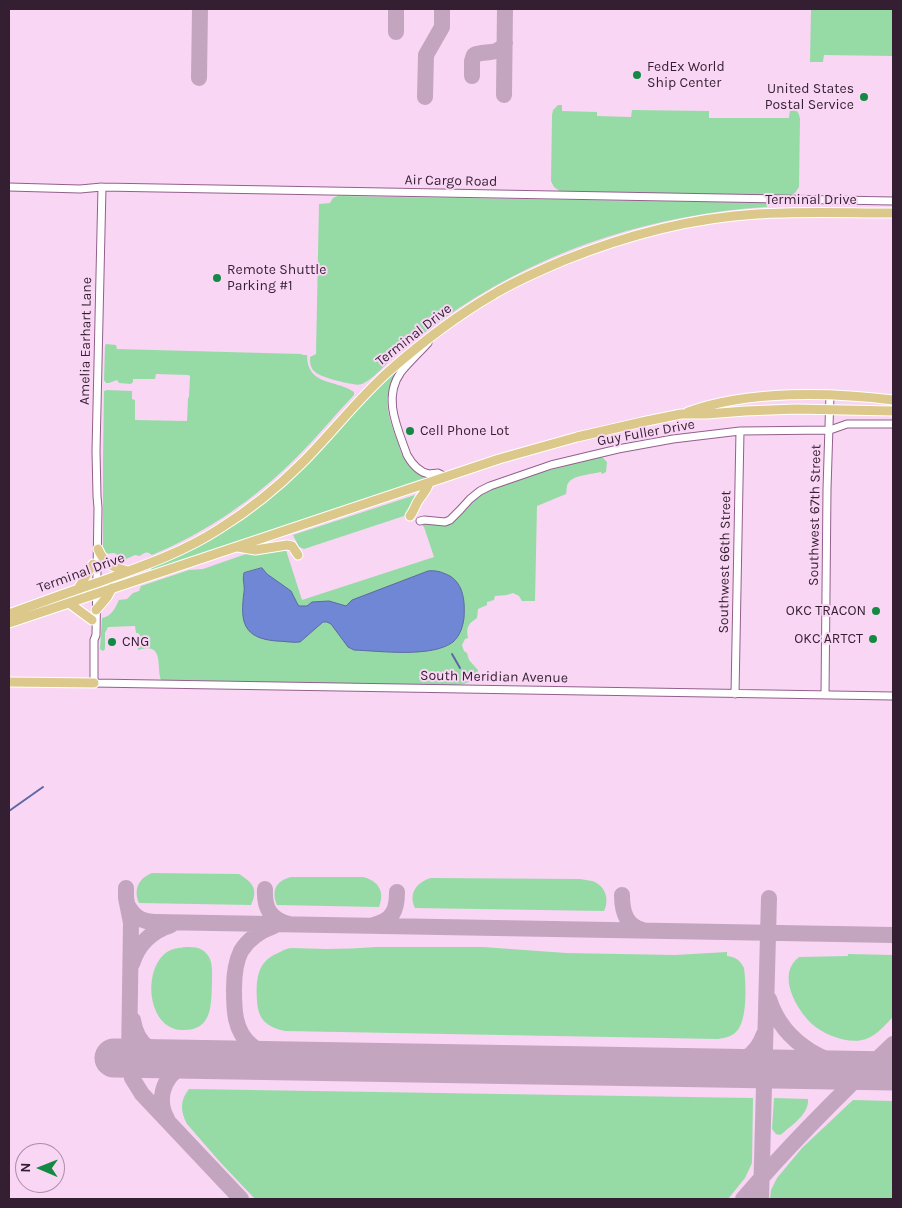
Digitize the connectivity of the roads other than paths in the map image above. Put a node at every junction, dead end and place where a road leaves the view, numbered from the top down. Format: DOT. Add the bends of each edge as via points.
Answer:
graph roads {
  1 [pos="9,187"];
  2 [pos="102,188"];
  3 [pos="893,201"];
  4 [pos="893,213"];
  5 [pos="440,330"];
  6 [pos="830,395"];
  7 [pos="893,400"];
  8 [pos="830,409"];
  9 [pos="893,411"];
  10 [pos="681,414"];
  11 [pos="893,424"];
  12 [pos="830,430"];
  13 [pos="740,431"];
  14 [pos="446,477"];
  15 [pos="429,483"];
  16 [pos="96,496"];
  17 [pos="410,516"];
  18 [pos="420,521"];
  19 [pos="235,547"];
  20 [pos="98,549"];
  21 [pos="298,555"];
  22 [pos="93,564"];
  23 [pos="128,572"];
  24 [pos="95,583"];
  25 [pos="112,588"];
  26 [pos="78,589"];
  27 [pos="95,594"];
  28 [pos="69,602"];
  29 [pos="96,610"];
  30 [pos="9,614"];
  31 [pos="92,620"];
  32 [pos="9,623"];
  33 [pos="94,640"];
  34 [pos="9,682"];
  35 [pos="94,683"];
  36 [pos="735,694"];
  37 [pos="825,695"];
  38 [pos="893,696"];
  1 -- 2 [label="street, Air Cargo Road"];
  2 -- 3 [label="street, Air Cargo Road"];
  2 -- 16 [label="street, Amelia Earhart Lane"];
  4 -- 5 [label="main road, Terminal Drive" via="756,214 703,220 646,232 539,271 495,293"];
  5 -- 14 [label="street" via="400,373 392,396 392,413 407,455 415,467 425,473"];
  5 -- 23 [label="main road, Terminal Drive" via="388,372 301,464 236,518 198,542"];
  6 -- 7 [label="main road"];
  6 -- 8 [label="street, Southwest 67th Street"];
  6 -- 10 [label="main road" via="750,398"];
  8 -- 9 [label="main road, Terminal Drive"];
  8 -- 10 [label="main road, Terminal Drive"];
  8 -- 12 [label="street, Southwest 67th Street"];
  10 -- 14 [label="main road, Terminal Drive" via="577,436"];
  11 -- 12 [label="street, Guy Fuller Drive" via="847,424"];
  12 -- 13 [label="street, Guy Fuller Drive"];
  12 -- 37 [label="street, Southwest 67th Street"];
  13 -- 18 [label="street, Guy Fuller Drive" via="673,439 551,465 490,486 475,495 450,520"];
  13 -- 36 [label="street, Southwest 66th Street"];
  14 -- 15 [label="main road, Terminal Drive"];
  15 -- 17 [label="main road"];
  15 -- 19 [label="main road, Terminal Drive"];
  16 -- 20 [label="street, Amelia Earhart Lane"];
  16 -- 22 [label="street, Amelia Earhart Lane"];
  19 -- 21 [label="main road" via="255,550 288,545"];
  19 -- 25 [label="main road, Terminal Drive"];
  20 -- 23 [label="main road" via="106,563"];
  20 -- 24 [label="street, Amelia Earhart Lane"];
  22 -- 24 [label="street, Amelia Earhart Lane"];
  22 -- 26 [label="main road"];
  23 -- 24 [label="main road, Terminal Drive"];
  24 -- 26 [label="main road, Terminal Drive"];
  24 -- 27 [label="street, Amelia Earhart Lane"];
  25 -- 27 [label="main road, Terminal Drive"];
  25 -- 29 [label="main road"];
  26 -- 30 [label="main road, Terminal Drive"];
  27 -- 28 [label="main road, Terminal Drive"];
  27 -- 29 [label="street, Amelia Earhart Lane"];
  27 -- 31 [label="street, Amelia Earhart Lane"];
  28 -- 31 [label="main road"];
  28 -- 32 [label="main road, Terminal Drive"];
  29 -- 33 [label="street, Amelia Earhart Lane"];
  31 -- 33 [label="street, Amelia Earhart Lane"];
  33 -- 35 [label="street, Amelia Earhart Lane"];
  34 -- 35 [label="main road"];
  35 -- 36 [label="street, South Meridian Avenue"];
  36 -- 37 [label="street, South Meridian Avenue"];
  37 -- 38 [label="street, South Meridian Avenue"];
}
